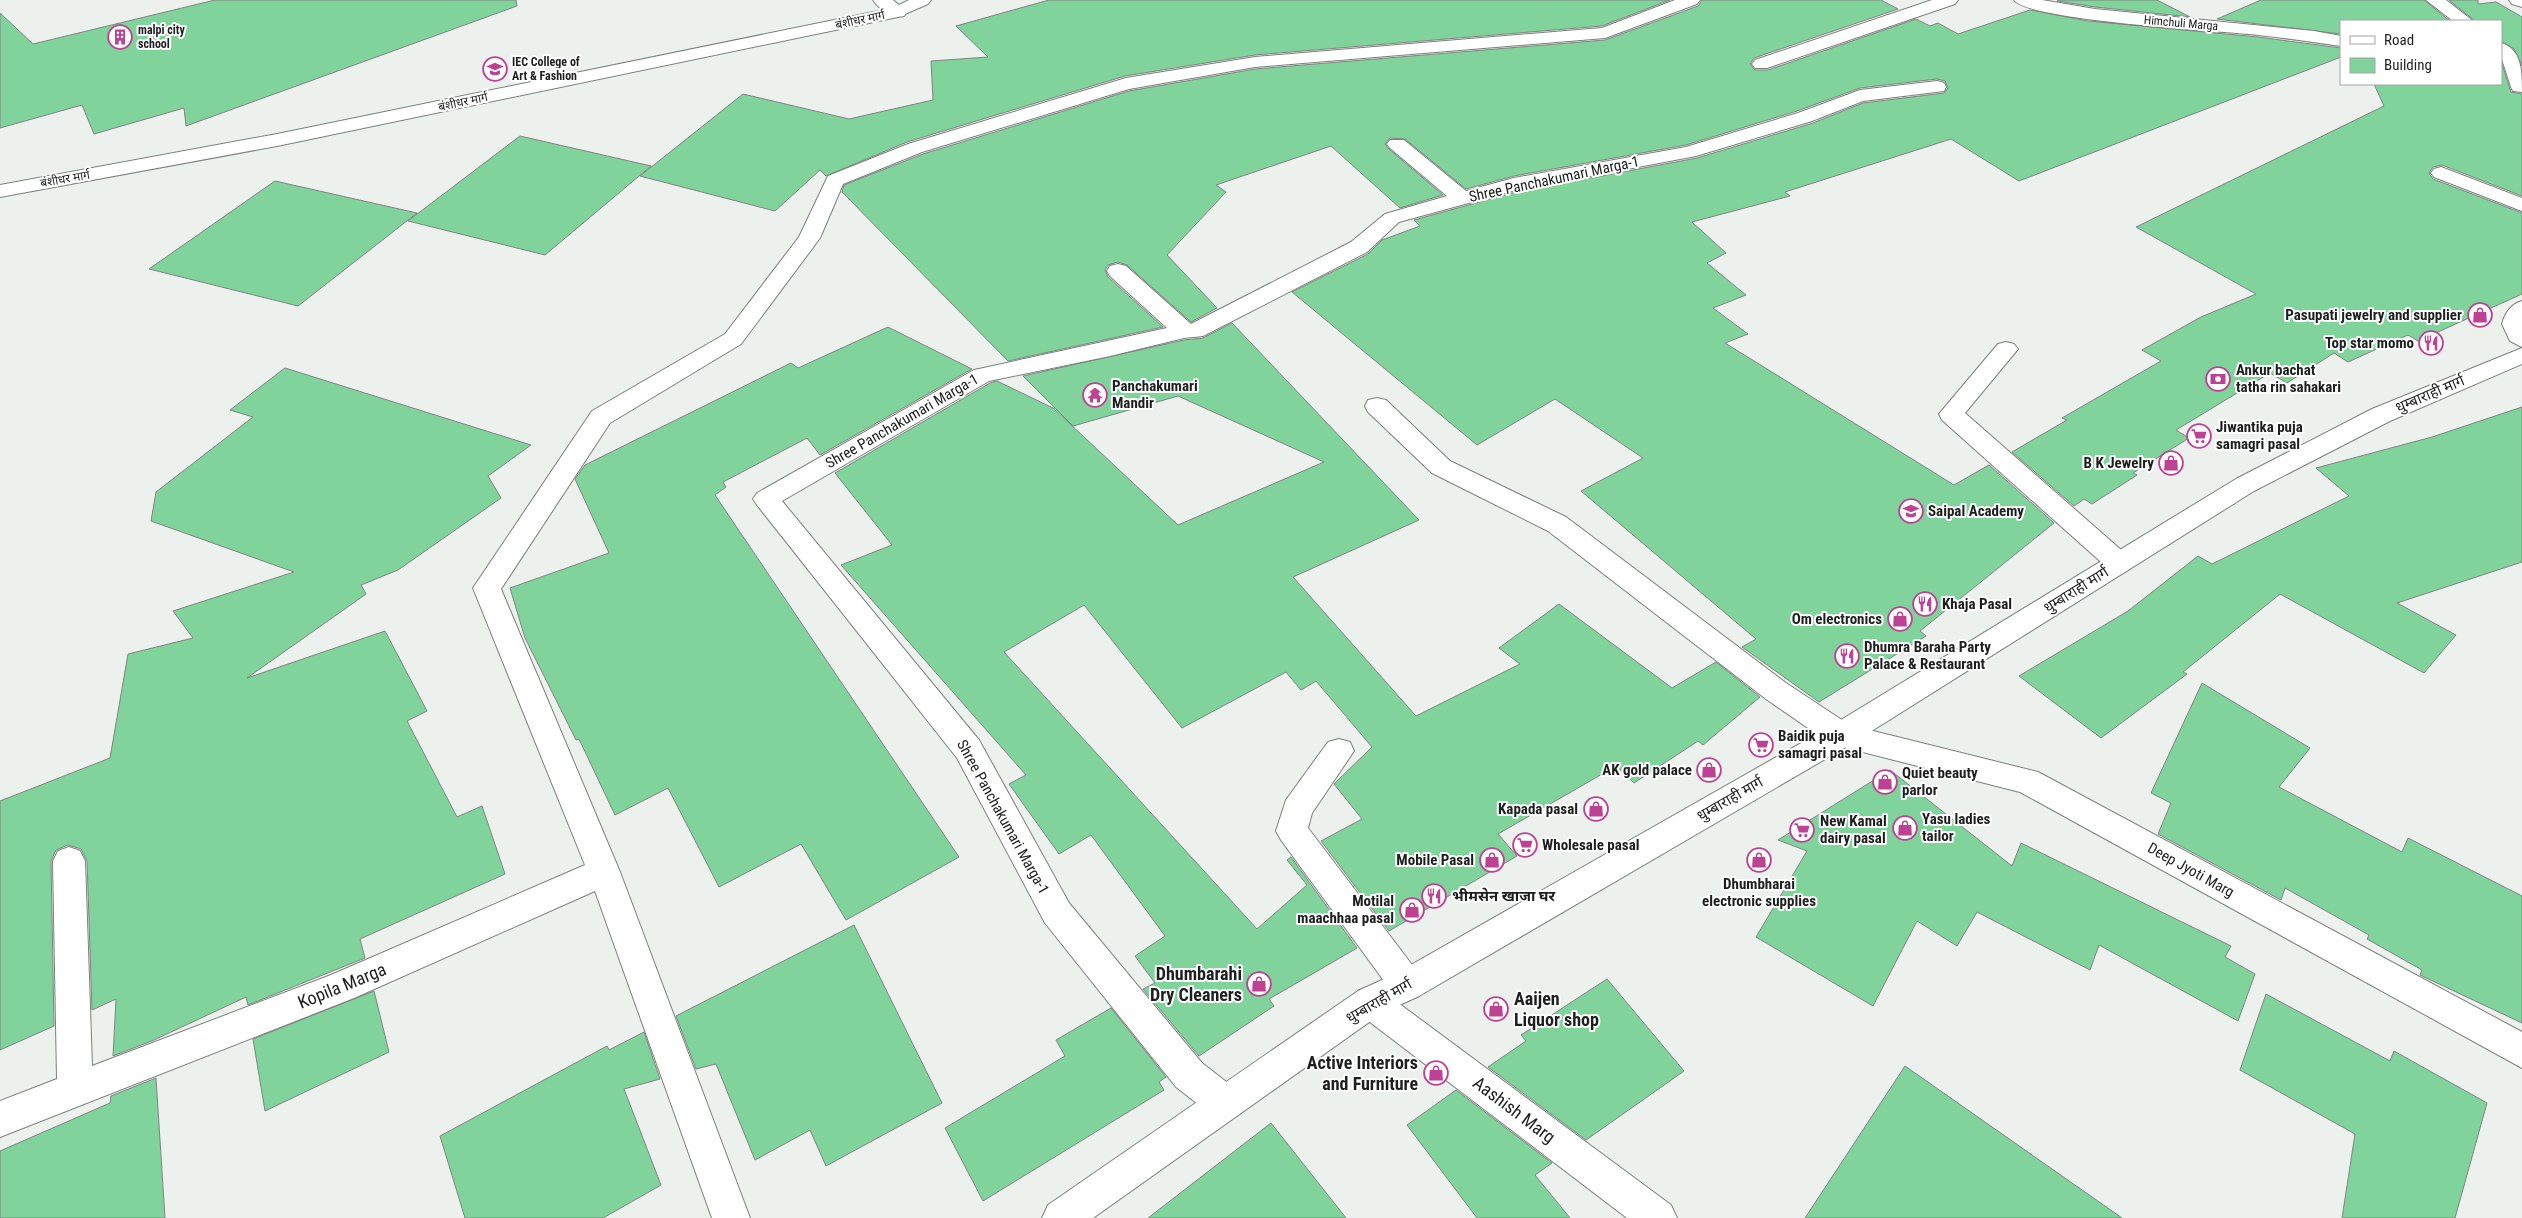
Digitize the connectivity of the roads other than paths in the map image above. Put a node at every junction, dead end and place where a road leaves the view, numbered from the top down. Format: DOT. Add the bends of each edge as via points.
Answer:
graph roads {
  1 [pos="882,0"];
  2 [pos="922,0"];
  3 [pos="1691,0"];
  4 [pos="1949,0"];
  5 [pos="2022,0"];
  6 [pos="2437,0"];
  7 [pos="2518,0"];
  8 [pos="2522,2"];
  9 [pos="898,12"];
  10 [pos="2463,20"];
  11 [pos="2340,41"];
  12 [pos="2502,49"];
  13 [pos="1761,64"];
  14 [pos="2502,81"];
  15 [pos="1937,87"];
  16 [pos="2521,87"];
  17 [pos="1397,144"];
  18 [pos="2441,173"];
  19 [pos="0,191"];
  20 [pos="1462,198"];
  21 [pos="2522,205"];
  22 [pos="1118,271"];
  23 [pos="2522,308"];
  24 [pos="1184,331"];
  25 [pos="2522,340"];
  26 [pos="2006,349"];
  27 [pos="2522,355"];
  28 [pos="1377,406"];
  29 [pos="2119,563"];
  30 [pos="1841,735"];
  31 [pos="1339,751"];
  32 [pos="69,861"];
  33 [pos="604,872"];
  34 [pos="1407,985"];
  35 [pos="1370,1002"];
  36 [pos="2522,1051"];
  37 [pos="75,1088"];
  38 [pos="1225,1103"];
  39 [pos="0,1119"];
  40 [pos="732,1218"];
  41 [pos="1061,1218"];
  42 [pos="1658,1218"];
  1 -- 9 [label="street"];
  2 -- 9 [label="street, बंशीधर मार्ग"];
  3 -- 33 [label="street" via="1605,33 1254,62 1126,84 915,148 835,180 809,238 733,339 601,417 486,588"];
  4 -- 13 [label="street"];
  5 -- 11 [label="street, Himchuli Marga" via="2075,12 2273,30"];
  6 -- 10 [label="street"];
  7 -- 8 [label="street"];
  9 -- 19 [label="street, बंशीधर मार्ग" via="277,140"];
  12 -- 16 [label="street" via="2509,54"];
  14 -- 16 [label="street"];
  15 -- 20 [label="street, Shree Panchakumari Marga-1" via="1860,96 1805,117 1689,152 1514,184"];
  17 -- 20 [label="street"];
  18 -- 21 [label="street"];
  20 -- 24 [label="street, Shree Panchakumari Marga-1" via="1392,218 1359,247 1195,331"];
  22 -- 24 [label="street"];
  23 -- 25 [label="street" via="2515,315 2513,325"];
  24 -- 38 [label="street, Shree Panchakumari Marga-1" via="982,375 766,499 968,749 1057,913 1189,1075"];
  26 -- 29 [label="street" via="1951,414"];
  27 -- 29 [label="street, धुम्बाराही मार्ग" via="2381,415 2245,486"];
  28 -- 30 [label="street" via="1441,467 1557,524 1776,690"];
  29 -- 30 [label="street, धुम्बाराही मार्ग"];
  30 -- 34 [label="street, धुम्बाराही मार्ग"];
  30 -- 36 [label="street, Deep Jyoti Marg" via="2028,781"];
  31 -- 34 [label="street" via="1297,809 1292,831"];
  32 -- 37 [label="street"];
  33 -- 37 [label="street, Kopila Marga" via="342,987"];
  33 -- 40 [label="street"];
  34 -- 35 [label="street, धुम्बाराही मार्ग"];
  35 -- 38 [label="street, धुम्बाराही मार्ग"];
  35 -- 42 [label="street, Aashish Marg"];
  37 -- 39 [label="street, Kopila Marga"];
  38 -- 41 [label="street, धुम्बाराही मार्ग"];
}
